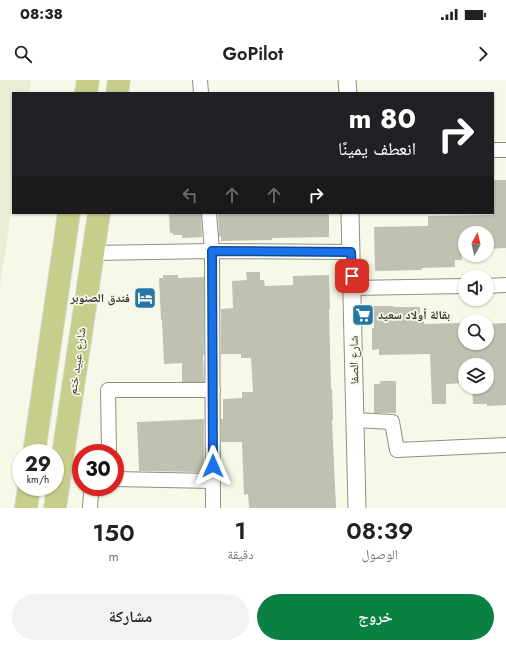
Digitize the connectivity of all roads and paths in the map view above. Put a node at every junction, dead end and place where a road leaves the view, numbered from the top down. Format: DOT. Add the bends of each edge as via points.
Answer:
graph roads {
  1 [pos="88,80"];
  2 [pos="119,80"];
  3 [pos="200,80"];
  4 [pos="348,80"];
  5 [pos="86,92"];
  6 [pos="117,92"];
  7 [pos="201,92"];
  8 [pos="348,92"];
  9 [pos="494,150"];
  10 [pos="506,150"];
  11 [pos="68,214"];
  12 [pos="99,214"];
  13 [pos="209,214"];
  14 [pos="350,214"];
  15 [pos="212,251"];
  16 [pos="351,252"];
  17 [pos="93,253"];
  18 [pos="506,285"];
  19 [pos="458,286"];
  20 [pos="494,286"];
  21 [pos="352,288"];
  22 [pos="213,390"];
  23 [pos="355,420"];
  24 [pos="35,444"];
  25 [pos="109,444"];
  26 [pos="506,446"];
  27 [pos="124,479"];
  28 [pos="213,481"];
  29 [pos="28,496"];
  30 [pos="90,496"];
  31 [pos="26,508"];
  32 [pos="55,508"];
  33 [pos="90,508"];
  34 [pos="213,508"];
  35 [pos="357,508"];
  1 -- 5 [label="main road"];
  2 -- 6 [label="main road"];
  3 -- 7 [label="street"];
  4 -- 8 [label="street"];
  9 -- 10 [label="street"];
  11 -- 24 [label="main road"];
  12 -- 17 [label="main road, شارع عبيد ختم"];
  13 -- 15 [label="street"];
  14 -- 16 [label="street, شارع الصفا"];
  15 -- 16 [label="street"];
  15 -- 17 [label="street"];
  15 -- 22 [label="street"];
  16 -- 21 [label="street, شارع الصفا"];
  17 -- 32 [label="main road, شارع عبيد ختم"];
  18 -- 20 [label="street"];
  19 -- 21 [label="street"];
  21 -- 23 [label="street, شارع الصفا"];
  22 -- 25 [label="street" via="108,390"];
  22 -- 28 [label="street"];
  23 -- 26 [label="street" via="392,422 397,450"];
  23 -- 35 [label="street, شارع الصفا"];
  27 -- 28 [label="street"];
  28 -- 34 [label="street"];
  29 -- 31 [label="main road"];
  30 -- 33 [label="street"];
}
